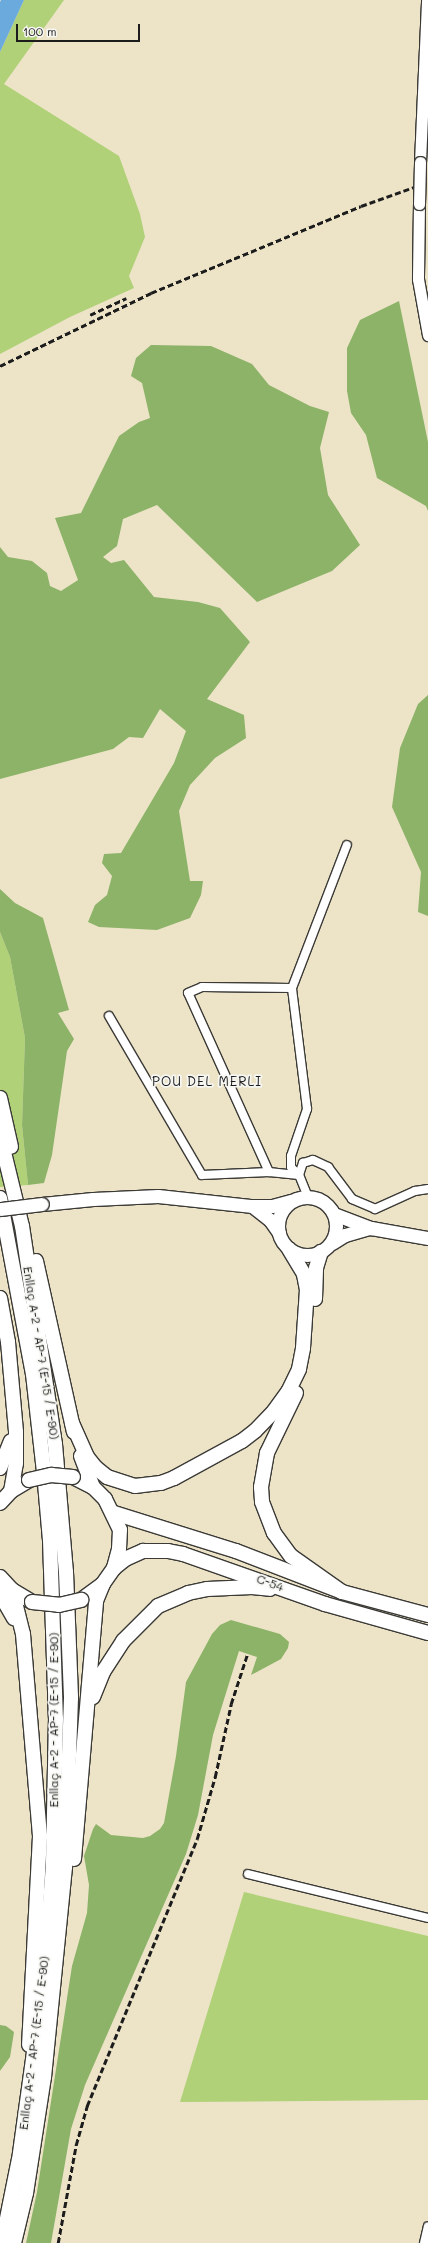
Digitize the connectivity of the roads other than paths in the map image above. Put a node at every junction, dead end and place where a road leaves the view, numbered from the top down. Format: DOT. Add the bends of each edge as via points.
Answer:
graph roads {
  1 [pos="427,0"];
  2 [pos="428,335"];
  3 [pos="347,845"];
  4 [pos="292,988"];
  5 [pos="109,1016"];
  6 [pos="0,1098"];
  7 [pos="0,1136"];
  8 [pos="268,1172"];
  9 [pos="298,1175"];
  10 [pos="428,1189"];
  11 [pos="308,1197"];
  12 [pos="0,1198"];
  13 [pos="291,1201"];
  14 [pos="252,1206"];
  15 [pos="0,1209"];
  16 [pos="334,1214"];
  17 [pos="371,1228"];
  18 [pos="278,1233"];
  19 [pos="428,1238"];
  20 [pos="332,1243"];
  21 [pos="289,1249"];
  22 [pos="321,1252"];
  23 [pos="0,1298"];
  24 [pos="13,1396"];
  25 [pos="72,1423"];
  26 [pos="0,1468"];
  27 [pos="93,1487"];
  28 [pos="10,1491"];
  29 [pos="0,1503"];
  30 [pos="114,1513"];
  31 [pos="114,1568"];
  32 [pos="0,1577"];
  33 [pos="103,1584"];
  34 [pos="6,1592"];
  35 [pos="295,1592"];
  36 [pos="342,1592"];
  37 [pos="428,1615"];
  38 [pos="428,1632"];
  39 [pos="86,1716"];
  40 [pos="248,1874"];
  41 [pos="428,1918"];
  42 [pos="38,2077"];
  43 [pos="428,2226"];
  44 [pos="2,2243"];
  45 [pos="14,2243"];
  46 [pos="424,2243"];
  1 -- 2 [label="main road, bridge" via="418,279"];
  3 -- 4 [label="street"];
  4 -- 8 [label="street" via="202,987 188,993"];
  4 -- 9 [label="street" via="307,1109 291,1156 291,1168"];
  5 -- 8 [label="street" via="202,1175"];
  6 -- 25 [label="highway"];
  7 -- 42 [label="highway, Enllaç A-2 - AP-7 (E-15 / E-90)" via="22,1226 37,1322 55,1444 66,1572 71,1746 64,1875"];
  8 -- 9 [label="street"];
  9 -- 10 [label="street" via="303,1163 313,1160 328,1167 352,1199 375,1208 416,1191"];
  9 -- 11 [label="street"];
  11 -- 13 [label="main road"];
  11 -- 16 [label="main road" via="324,1202"];
  12 -- 42 [label="highway, Enllaç A-2 - AP-7 (E-15 / E-90)" via="33,1374 50,1540 56,1749 52,1865"];
  13 -- 14 [label="main road" via="272,1206"];
  13 -- 18 [label="main road" via="280,1214"];
  14 -- 15 [label="main road, bridge" via="158,1196 93,1199"];
  14 -- 18 [label="main road" via="270,1220"];
  16 -- 17 [label="main road"];
  16 -- 20 [label="main road" via="337,1229"];
  17 -- 19 [label="main road"];
  17 -- 20 [label="main road" via="345,1234"];
  18 -- 21 [label="main road"];
  20 -- 22 [label="main road"];
  21 -- 22 [label="main road" via="305,1255"];
  21 -- 25 [label="highway" via="304,1274 307,1290 306,1326 299,1369 288,1392 274,1411 246,1438 174,1478 161,1483 135,1486 107,1477 96,1468 87,1457"];
  22 -- 36 [label="highway" via="315,1279 309,1357 301,1383 267,1453 261,1487 262,1502 274,1533 291,1556"];
  23 -- 24 [label="highway"];
  24 -- 26 [label="highway" via="11,1440"];
  24 -- 28 [label="highway" via="16,1463"];
  25 -- 27 [label="highway"];
  27 -- 28 [label="highway, C-54 / C-54, bridge" via="73,1477 51,1475 29,1480"];
  27 -- 30 [label="highway, C-54 / C-54" via="105,1498"];
  28 -- 29 [label="highway, C-54 / C-54"];
  30 -- 31 [label="highway, C-54 / C-54" via="120,1530"];
  30 -- 36 [label="highway, C-54" via="236,1551"];
  31 -- 33 [label="highway, C-54 / C-54"];
  31 -- 35 [label="highway, C-54 / C-54" via="135,1554 168,1551"];
  32 -- 34 [label="highway, C-54 / C-54"];
  33 -- 34 [label="highway, C-54 / C-54, bridge" via="81,1600 59,1605 32,1602"];
  33 -- 39 [label="highway" via="96,1601"];
  34 -- 42 [label="highway" via="23,1634 40,1836 28,2033"];
  35 -- 38 [label="highway, C-54 / C-54" via="380,1620"];
  35 -- 39 [label="highway" via="252,1587 207,1589 188,1593 158,1606 134,1628 112,1656"];
  36 -- 37 [label="highway, C-54"];
  39 -- 42 [label="highway" via="57,2031"];
  40 -- 41 [label="street"];
  42 -- 44 [label="highway, Enllaç A-2 - AP-7 (E-15 / E-90)"];
  42 -- 45 [label="highway, Enllaç A-2 - AP-7 (E-15 / E-90)" via="26,2193"];
  43 -- 46 [label="street"];
}
